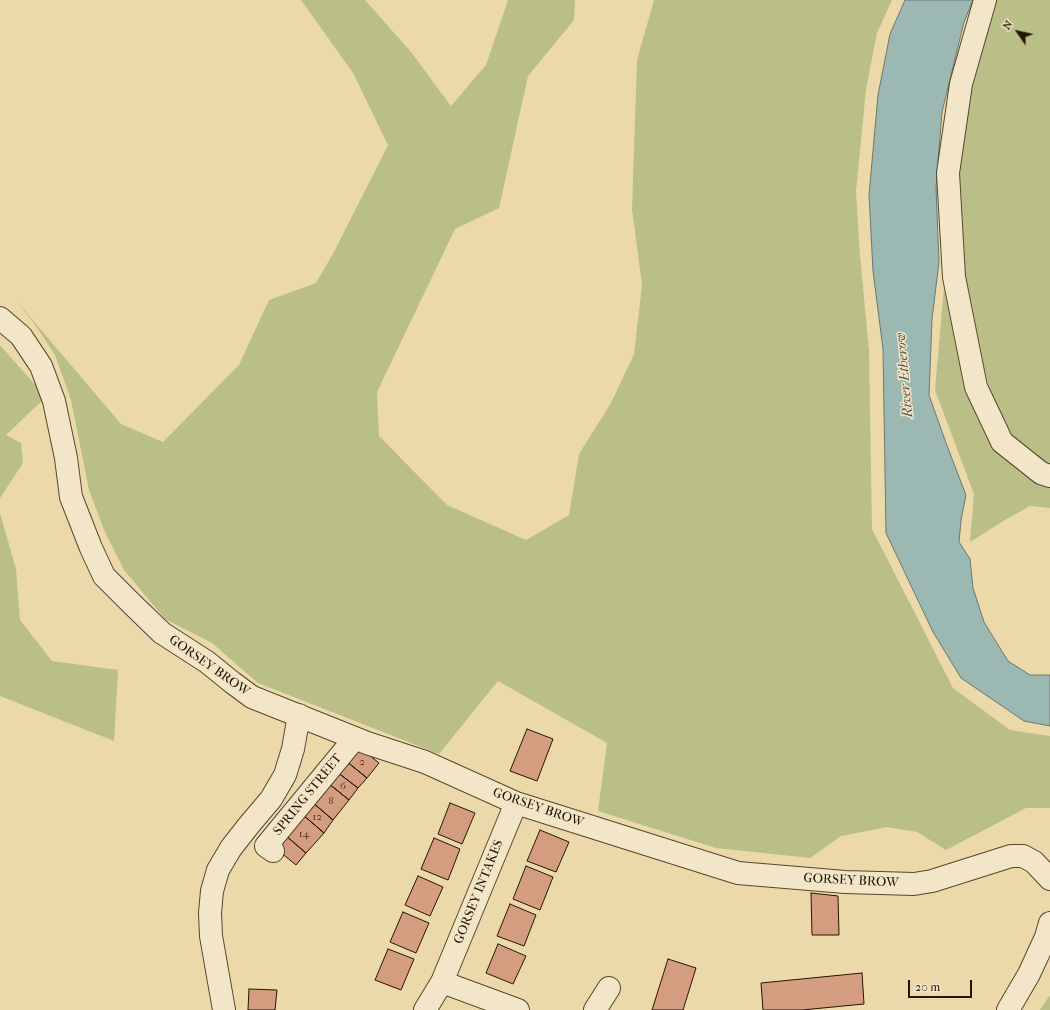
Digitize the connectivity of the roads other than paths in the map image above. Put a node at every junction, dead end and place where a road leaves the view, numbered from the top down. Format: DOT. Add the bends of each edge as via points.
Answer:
graph roads {
  1 [pos="985,0"];
  2 [pos="0,318"];
  3 [pos="1050,476"];
  4 [pos="299,715"];
  5 [pos="355,738"];
  6 [pos="516,803"];
  7 [pos="273,852"];
  8 [pos="1050,879"];
  9 [pos="1050,924"];
  10 [pos="442,982"];
  11 [pos="609,988"];
  12 [pos="224,1010"];
  13 [pos="426,1010"];
  14 [pos="518,1010"];
  15 [pos="595,1010"];
  16 [pos="1008,1010"];
  1 -- 3 [label="street" via="961,84 948,173 954,278 976,387 1002,442 1041,473"];
  2 -- 4 [label="street, GORSEY BROW" via="21,336 41,366 54,401 72,498 104,576 162,633 252,697"];
  4 -- 5 [label="street, GORSEY BROW"];
  4 -- 12 [label="street" via="285,775 272,800 231,848 218,870 212,891 211,936"];
  5 -- 6 [label="street, GORSEY BROW" via="426,762"];
  5 -- 7 [label="street, SPRING STREET" via="266,846"];
  6 -- 8 [label="street, GORSEY BROW" via="738,873 845,882 914,884 932,881 1011,856 1023,856 1034,862"];
  6 -- 10 [label="street, GORSEY INTAKES"];
  9 -- 16 [label="street" via="1029,974"];
  10 -- 13 [label="street, GORSEY INTAKES"];
  10 -- 14 [label="street"];
  11 -- 15 [label="street"];
}
